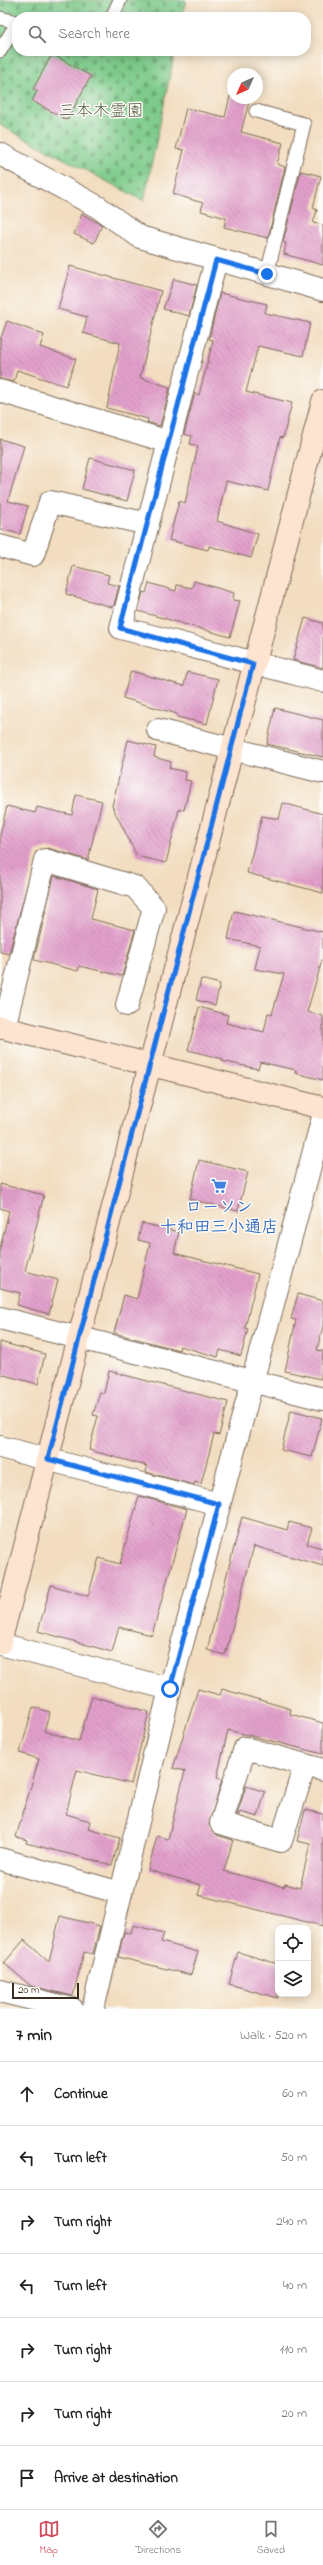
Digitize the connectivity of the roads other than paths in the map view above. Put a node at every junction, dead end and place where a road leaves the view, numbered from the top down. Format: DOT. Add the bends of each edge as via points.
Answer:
graph roads {
  1 [pos="120,0"];
  2 [pos="114,12"];
  3 [pos="0,18"];
  4 [pos="12,21"];
  5 [pos="12,31"];
  6 [pos="0,51"];
  7 [pos="256,111"];
  8 [pos="0,154"];
  9 [pos="216,260"];
  10 [pos="267,274"];
  11 [pos="323,290"];
  12 [pos="0,391"];
  13 [pos="323,401"];
  14 [pos="169,442"];
  15 [pos="148,524"];
  16 [pos="0,546"];
  17 [pos="253,664"];
  18 [pos="323,681"];
  19 [pos="158,730"];
  20 [pos="230,750"];
  21 [pos="323,772"];
  22 [pos="128,1005"];
  23 [pos="2,1027"];
  24 [pos="151,1064"];
  25 [pos="323,1108"];
  26 [pos="323,1116"];
  27 [pos="0,1318"];
  28 [pos="79,1338"];
  29 [pos="253,1382"];
  30 [pos="323,1399"];
  31 [pos="0,1447"];
  32 [pos="48,1459"];
  33 [pos="219,1504"];
  34 [pos="0,1644"];
  35 [pos="170,1689"];
  36 [pos="314,1768"];
  37 [pos="0,1859"];
  38 [pos="121,1893"];
  39 [pos="0,1991"];
  40 [pos="72,2009"];
  41 [pos="93,2009"];
  1 -- 2 [label="lane"];
  3 -- 4 [label="lane"];
  5 -- 6 [label="lane"];
  7 -- 10 [label="lane" via="304,124"];
  8 -- 9 [label="street" via="98,207 140,237"];
  9 -- 10 [label="street"];
  9 -- 14 [label="street"];
  10 -- 11 [label="street"];
  12 -- 14 [label="street"];
  13 -- 17 [label="street"];
  14 -- 15 [label="street"];
  15 -- 16 [label="street" via="50,502 33,554"];
  15 -- 17 [label="street" via="120,628"];
  17 -- 18 [label="street"];
  17 -- 20 [label="street"];
  19 -- 20 [label="street"];
  20 -- 21 [label="street"];
  20 -- 24 [label="street"];
  22 -- 23 [label="street" via="154,908 135,887 44,860"];
  23 -- 24 [label="street"];
  24 -- 25 [label="street"];
  24 -- 28 [label="street"];
  26 -- 29 [label="street"];
  27 -- 28 [label="street"];
  28 -- 29 [label="street"];
  28 -- 32 [label="street"];
  29 -- 30 [label="street"];
  29 -- 33 [label="street"];
  31 -- 32 [label="street"];
  32 -- 33 [label="street"];
  32 -- 34 [label="street"];
  33 -- 35 [label="street"];
  34 -- 35 [label="street"];
  35 -- 38 [label="street"];
  36 -- 36 [label="street" via="245,1748 221,1823 281,1841"];
  37 -- 38 [label="street"];
  38 -- 41 [label="street"];
  39 -- 40 [label="street"];
}
